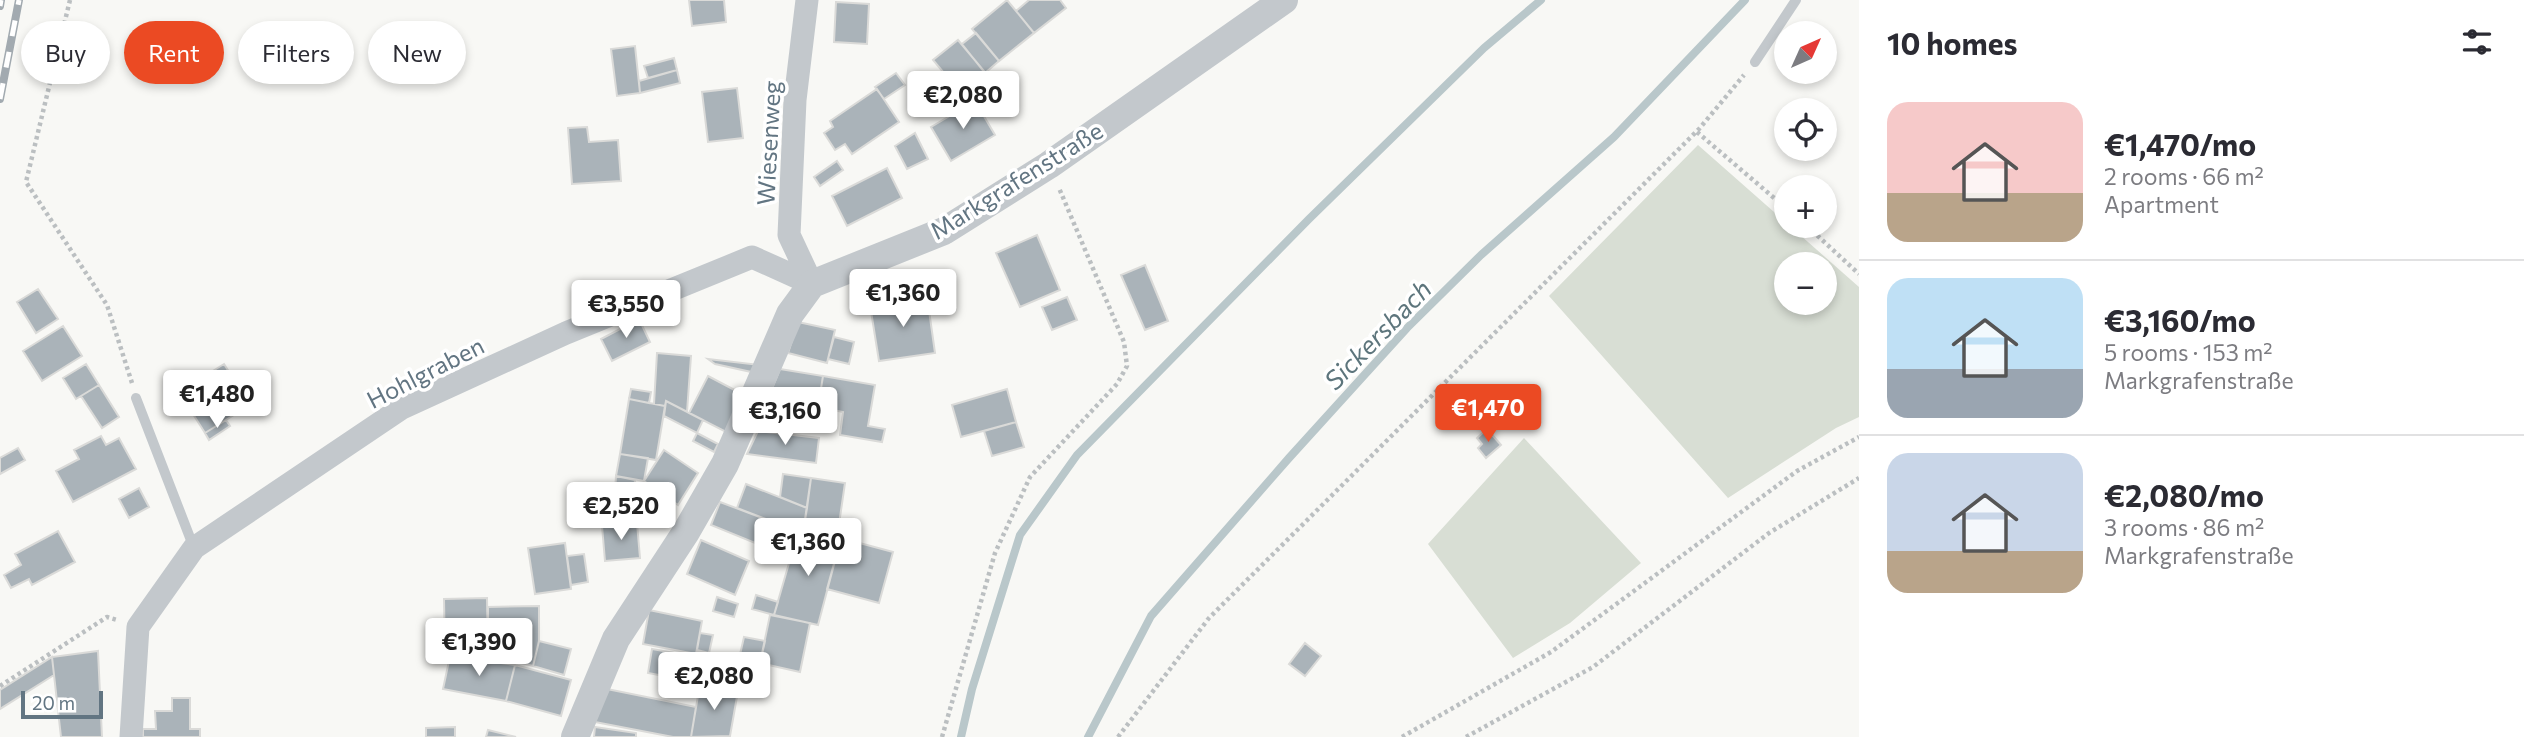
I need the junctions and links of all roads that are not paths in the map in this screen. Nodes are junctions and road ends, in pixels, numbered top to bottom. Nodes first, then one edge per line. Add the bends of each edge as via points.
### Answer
1 (807, 0) edge
2 (1284, 0) edge
3 (1796, 0) edge
4 (1755, 62) road end
5 (812, 284) junction
6 (136, 398) road end
7 (194, 548) junction
8 (131, 737) edge
9 (575, 737) edge

1 - 5 street, Wiesenweg via 795,100 789,235
2 - 5 street, Markgrafenstraße via 1049,165 944,230
3 - 4 lane
5 - 7 street, Hohlgraben via 752,257 566,333 402,408
5 - 9 street via 790,314 725,464 616,639
6 - 7 lane
7 - 8 street, Hohlgraben via 138,626

